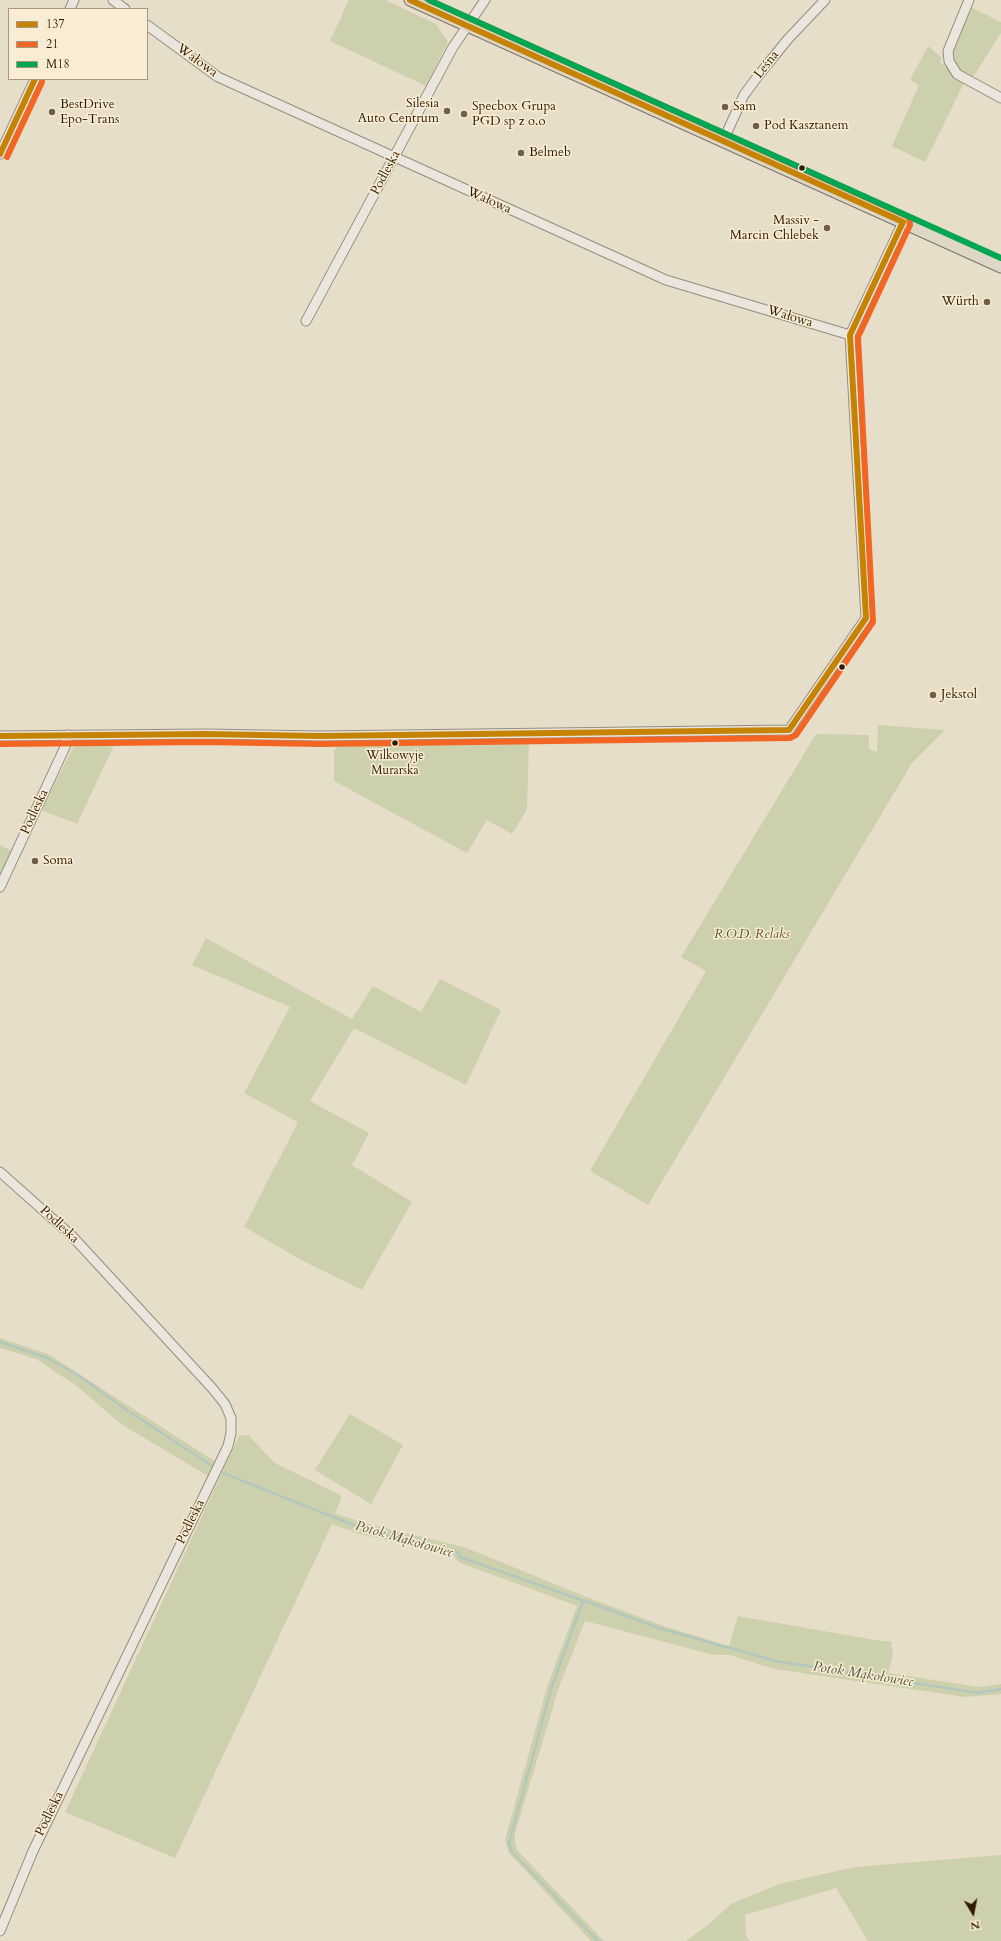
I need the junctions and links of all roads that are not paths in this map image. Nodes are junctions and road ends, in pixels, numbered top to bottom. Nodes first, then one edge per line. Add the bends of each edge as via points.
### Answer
1 (113, 0) edge
2 (410, 0) edge
3 (486, 0) edge
4 (825, 0) edge
5 (969, 0) edge
6 (124, 8) edge
7 (148, 26) edge
8 (468, 26) junction
9 (35, 80) edge
10 (1001, 98) edge
11 (723, 141) junction
12 (0, 154) edge
13 (394, 158) junction
14 (903, 222) junction
15 (1001, 267) edge
16 (306, 321) dead end
17 (850, 335) junction
18 (68, 735) junction
19 (0, 736) edge
20 (0, 887) edge
21 (0, 1172) edge
22 (0, 1931) edge

1 - 6 street
2 - 8 main road
3 - 8 street, Podleska
4 - 11 street, Leśna via 788,39 744,95
5 - 10 street via 948,51 949,61 957,74
7 - 13 street, Wałowa via 218,77
8 - 11 main road
8 - 13 street, Podleska
9 - 12 street
11 - 14 main road
13 - 16 street, Podleska
13 - 17 street, Wałowa via 666,280
14 - 15 main road
14 - 17 street
17 - 18 street via 866,618 789,730 319,736
18 - 19 street
18 - 20 street, Podleska via 65,747
21 - 22 street, Podleska via 72,1236 212,1388 225,1404 231,1418 228,1446 36,1844

